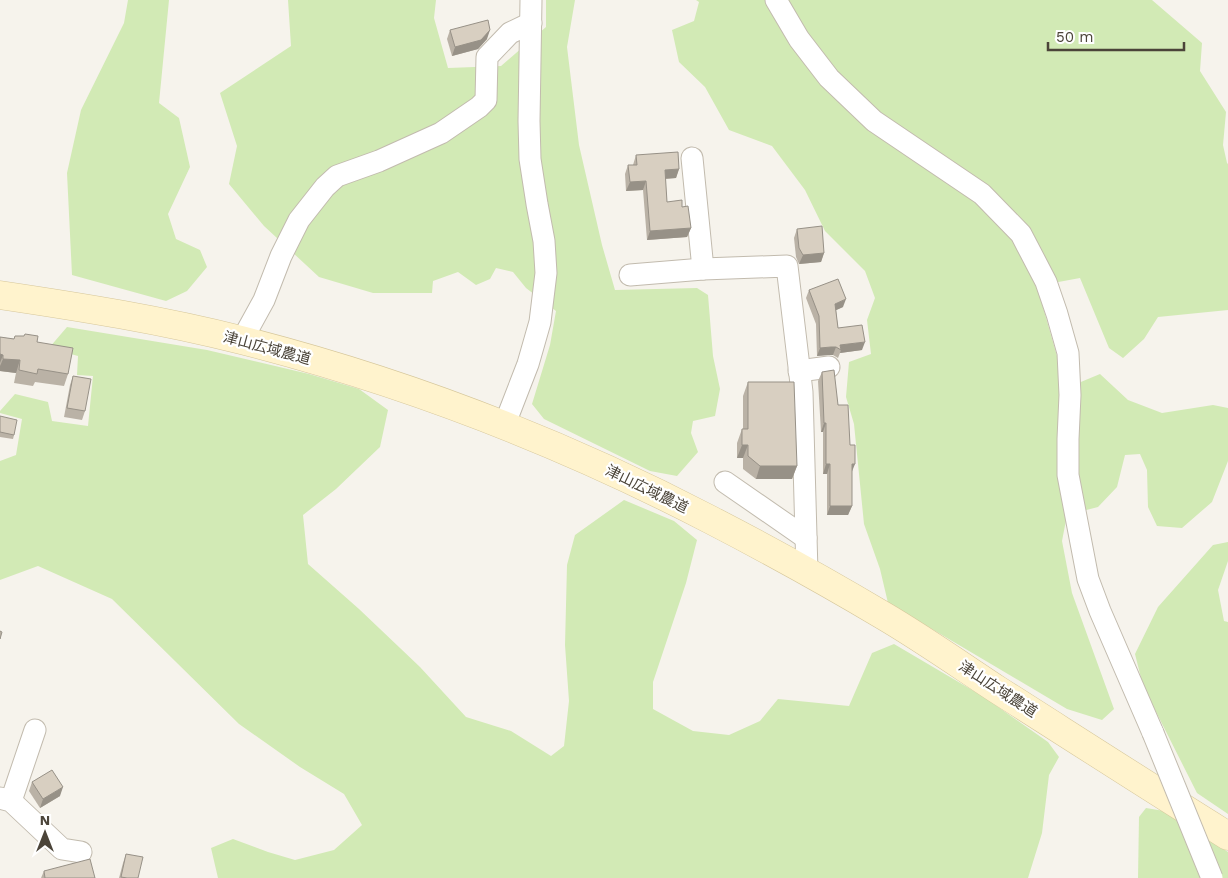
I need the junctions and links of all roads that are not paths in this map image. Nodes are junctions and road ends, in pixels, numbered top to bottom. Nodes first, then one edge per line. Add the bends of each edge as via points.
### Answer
1 (531, 0) edge
2 (776, 0) edge
3 (531, 23) junction
4 (692, 158) dead end
5 (703, 269) junction
6 (630, 275) dead end
7 (0, 295) edge
8 (242, 340) junction
9 (828, 367) dead end
10 (799, 371) junction
11 (504, 426) junction
12 (725, 482) dead end
13 (806, 538) junction
14 (807, 572) junction
15 (35, 730) dead end
16 (6, 800) edge
17 (1228, 836) edge
18 (81, 852) dead end
19 (1212, 878) edge

1 - 3 street
2 - 19 street, bridge via 799,39 829,78 874,120 982,194 1020,234 1046,282 1068,353 1068,475 1088,579
3 - 8 street via 510,33 487,57 486,100 480,107 441,133 337,176 325,187 299,220 264,300
3 - 11 street via 530,159 546,273 540,322
4 - 5 street
5 - 6 street
5 - 10 street via 787,266
7 - 8 street, 津山広域農道 via 70,305
8 - 11 street, 津山広域農道 via 385,382
9 - 10 street
10 - 13 street
11 - 14 street, 津山広域農道 via 618,474
12 - 13 street
13 - 14 street
14 - 17 street, 津山広域農道 via 886,617
15 - 16 street
16 - 18 street via 62,849

